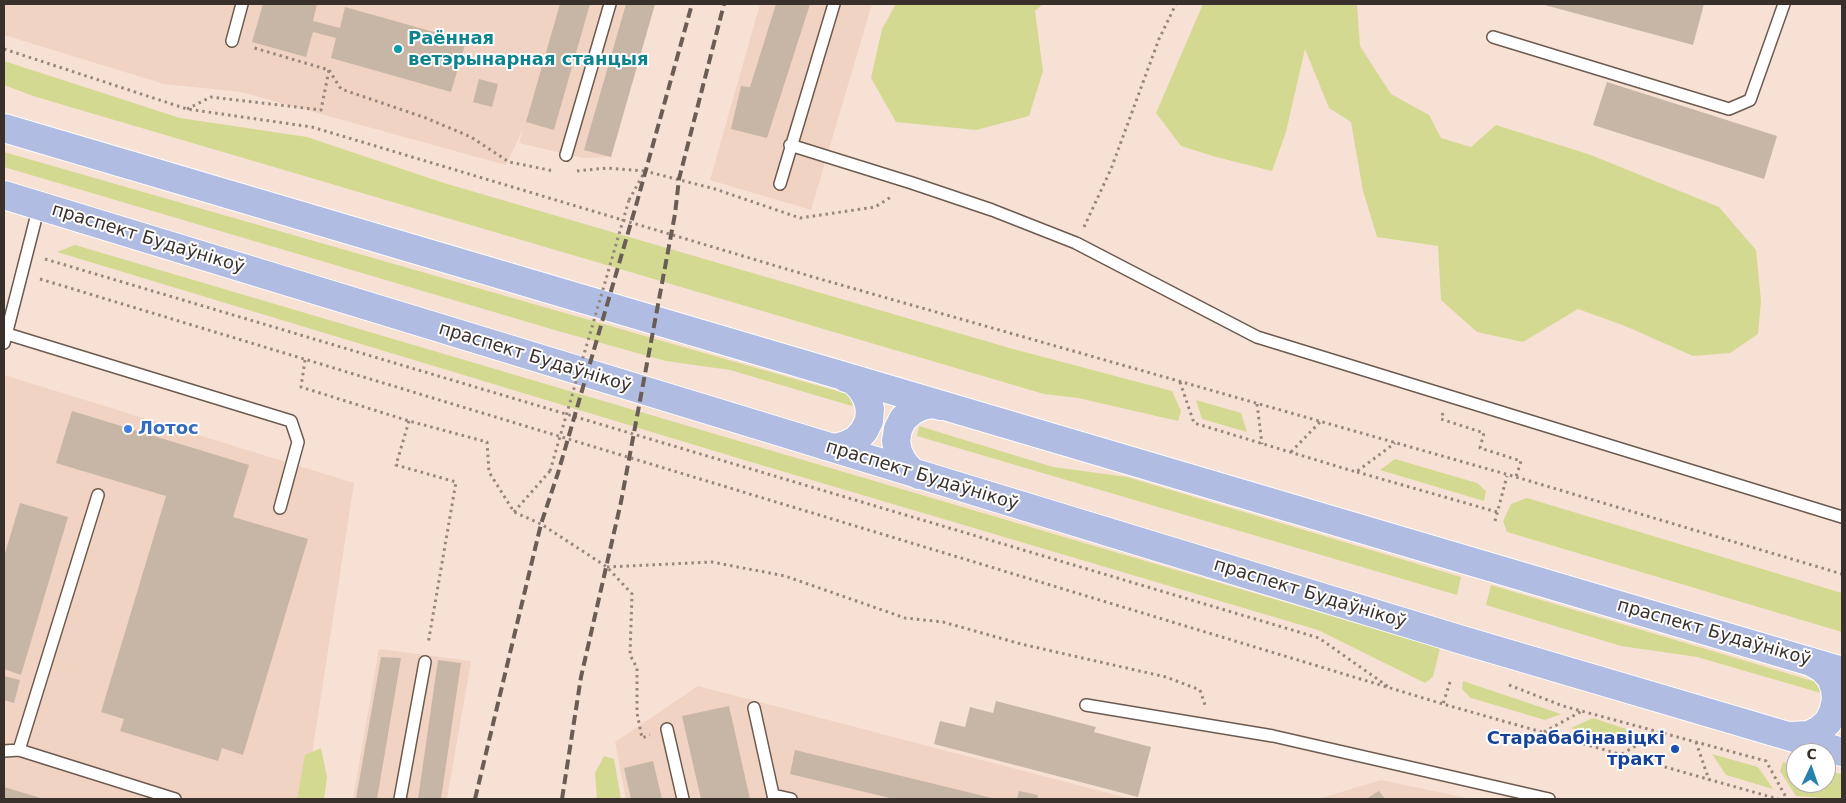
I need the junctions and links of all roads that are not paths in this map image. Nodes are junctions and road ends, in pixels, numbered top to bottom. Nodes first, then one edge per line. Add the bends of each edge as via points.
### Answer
1 (242, 4) edge
2 (610, 4) edge
3 (834, 4) edge
4 (1784, 4) edge
5 (1493, 37) dead end
6 (232, 41) road end
7 (4, 128) edge
8 (790, 145) junction
9 (566, 155) dead end
10 (780, 184) dead end
11 (4, 195) edge
12 (39, 206) junction
13 (5, 337) edge
14 (842, 376) junction
15 (945, 406) junction
16 (823, 446) junction
17 (921, 476) junction
18 (98, 495) dead end
19 (280, 508) dead end
20 (1842, 517) edge
21 (1802, 660) junction
22 (424, 662) road end
23 (1842, 671) edge
24 (1086, 704) dead end
25 (754, 708) dead end
26 (667, 729) road end
27 (1786, 735) junction
28 (19, 750) junction
29 (4, 751) edge
30 (1842, 752) edge
31 (773, 797) edge
32 (175, 799) edge
33 (400, 799) edge
34 (683, 799) edge
35 (791, 799) edge
36 (1549, 799) edge

1 - 6 lane
2 - 9 lane
3 - 8 lane
4 - 5 lane via 1750,100 1729,109
7 - 14 main road, праспект Будаўнікоў
8 - 10 lane
8 - 20 lane via 975,204 1076,243 1257,337
11 - 12 main road, праспект Будаўнікоў
12 - 13 lane
12 - 16 main road, праспект Будаўнікоў
13 - 19 lane via 291,422 298,442
14 - 15 main road, праспект Будаўнікоў
14 - 16 main road via 852,380 867,398 869,421 856,440 846,446
15 - 17 main road via 922,406 903,419 898,429 898,452 903,462
15 - 21 main road, праспект Будаўнікоў
16 - 17 main road, праспект Будаўнікоў
17 - 27 main road, праспект Будаўнікоў
18 - 28 lane
21 - 23 main road, праспект Будаўнікоў
21 - 27 main road via 1814,663 1831,678 1836,700 1828,722 1819,730 1798,737
22 - 33 lane
24 - 36 lane via 1273,736
25 - 31 lane
26 - 34 lane
27 - 30 main road, праспект Будаўнікоў
28 - 29 lane
28 - 32 lane
31 - 35 lane

